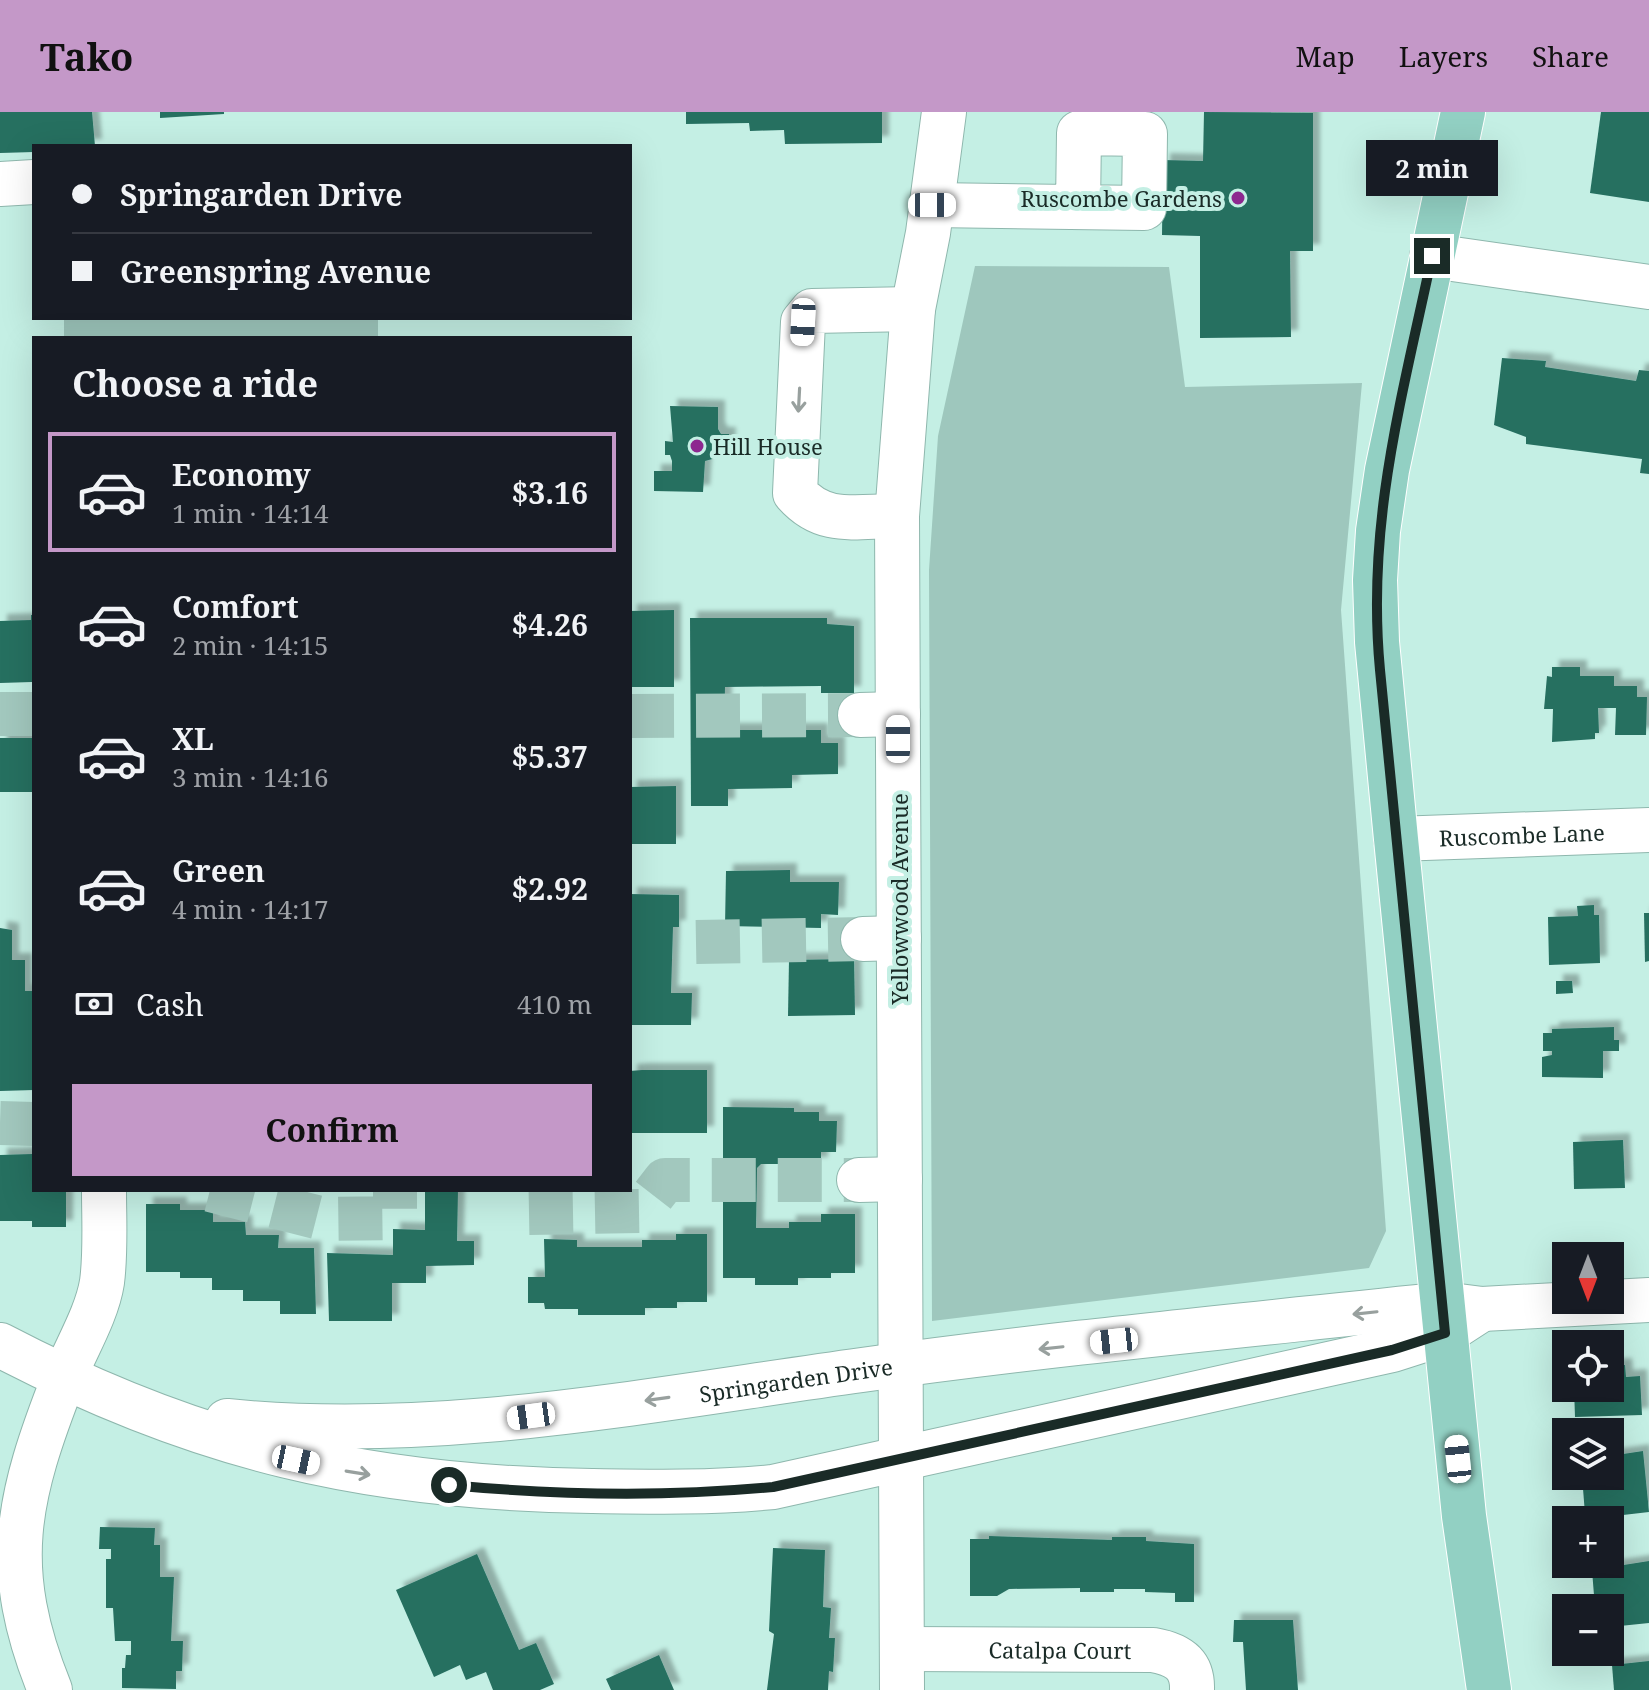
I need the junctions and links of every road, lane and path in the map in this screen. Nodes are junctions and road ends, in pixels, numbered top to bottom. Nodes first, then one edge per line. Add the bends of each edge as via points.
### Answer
1 (944, 112) edge
2 (1463, 112) edge
3 (32, 182) edge
4 (0, 184) edge
5 (932, 205) junction
6 (1078, 207) dead end
7 (1432, 256) junction
8 (1649, 287) edge
9 (913, 309) junction
10 (897, 516) junction
11 (1649, 830) edge
12 (1396, 839) junction
13 (104, 1192) edge
14 (1649, 1300) edge
15 (1457, 1316) junction
16 (0, 1345) edge
17 (901, 1365) junction
18 (64, 1379) junction
19 (149, 1414) junction
20 (901, 1460) junction
21 (902, 1670) edge
22 (50, 1690) edge
23 (1192, 1690) edge
24 (1489, 1690) edge

1 - 5 street, Yellowwood Avenue
2 - 7 main road
3 - 4 street
5 - 6 street
5 - 9 street, Yellowwood Avenue
7 - 8 street
7 - 12 main road via 1378,531 1377,642
9 - 10 street, Yellowwood Avenue
9 -> 10 street via 812,311 803,322 795,493 810,510 827,516
10 - 17 street, Yellowwood Avenue via 879,715 880,1180
11 - 12 street, Ruscombe Lane
12 - 15 main road
13 - 18 street via 102,1284
14 - 15 street
15 -> 17 street, Springarden Drive
15 - 20 street, Springarden Drive via 1392,1350
15 - 24 main road via 1464,1516
16 - 18 street, Springarden Drive
17 -> 19 street, Springarden Drive via 500,1421 426,1426 277,1426
17 - 20 street, Yellowwood Avenue
18 - 19 street, Springarden Drive
18 - 22 street via 24,1495 17,1578 24,1618
19 -> 20 street, Springarden Drive via 270,1455 347,1472 499,1490 726,1491 773,1487
20 - 21 street, Yellowwood Avenue
21 - 23 street, Catalpa Court via 1153,1650 1174,1654 1187,1667

